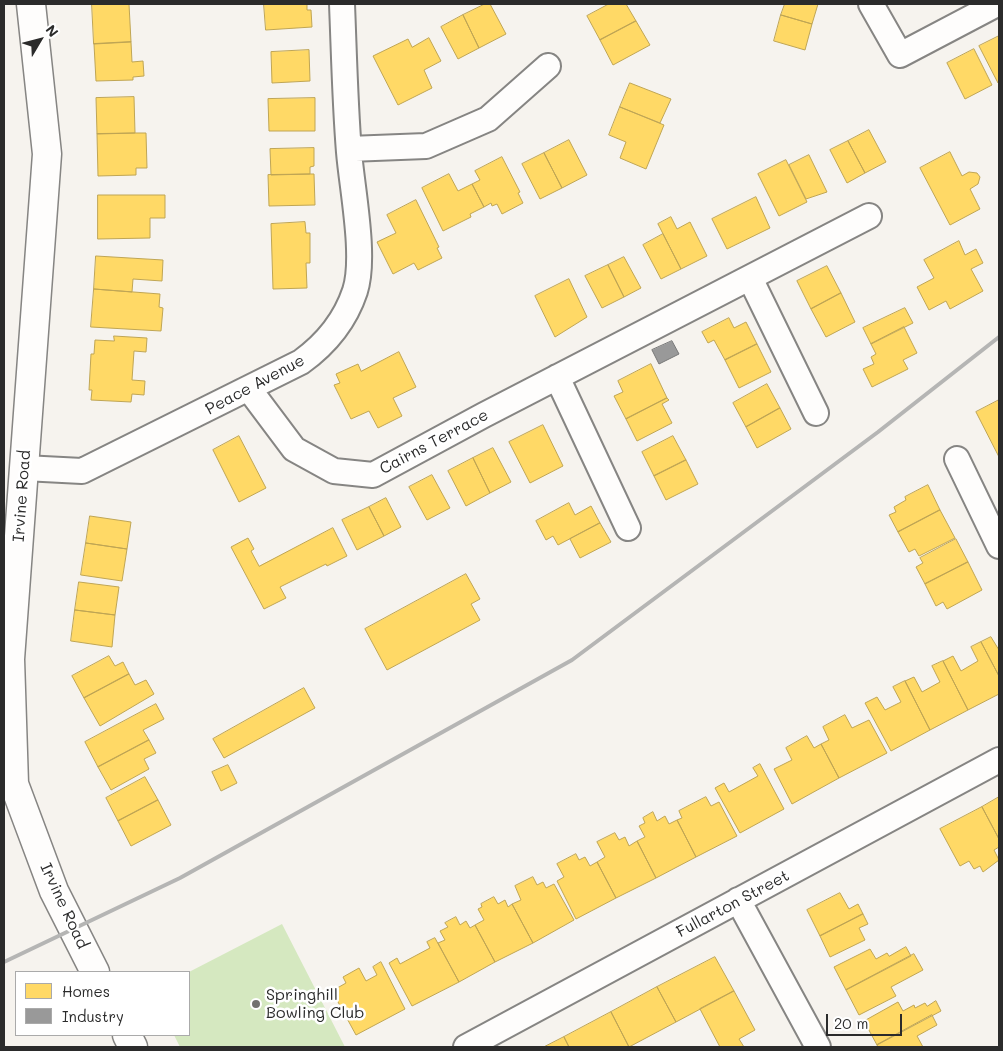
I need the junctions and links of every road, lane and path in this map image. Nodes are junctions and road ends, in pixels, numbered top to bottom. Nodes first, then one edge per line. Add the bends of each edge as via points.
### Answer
1 (31, 4) edge
2 (342, 4) edge
3 (871, 4) edge
4 (997, 4) edge
5 (548, 66) dead end
6 (349, 149) junction
7 (869, 216) dead end
8 (750, 278) junction
9 (557, 377) junction
10 (249, 389) junction
11 (816, 413) dead end
12 (957, 459) dead end
13 (24, 468) junction
14 (628, 528) dead end
15 (999, 546) edge
16 (999, 760) edge
17 (9, 784) edge
18 (738, 900) junction
19 (94, 971) edge
20 (466, 1047) edge
21 (818, 1047) edge

1 - 13 main road, Irvine Road via 47,154
2 - 6 street, Peace Avenue
3 - 4 street via 900,55
5 - 6 street via 488,119 426,146
6 - 10 street, Peace Avenue via 360,268 347,311 314,353
7 - 8 street, Cairns Terrace
8 - 9 street, Cairns Terrace
8 - 11 street
9 - 10 street, Cairns Terrace via 373,475 334,471 294,449
9 - 14 street
10 - 13 street, Peace Avenue via 82,471
12 - 15 street
13 - 17 main road, Irvine Road via 10,659
16 - 18 street, Fullarton Street
17 - 19 main road, Irvine Road via 54,891
18 - 20 street, Fullarton Street
18 - 21 street

